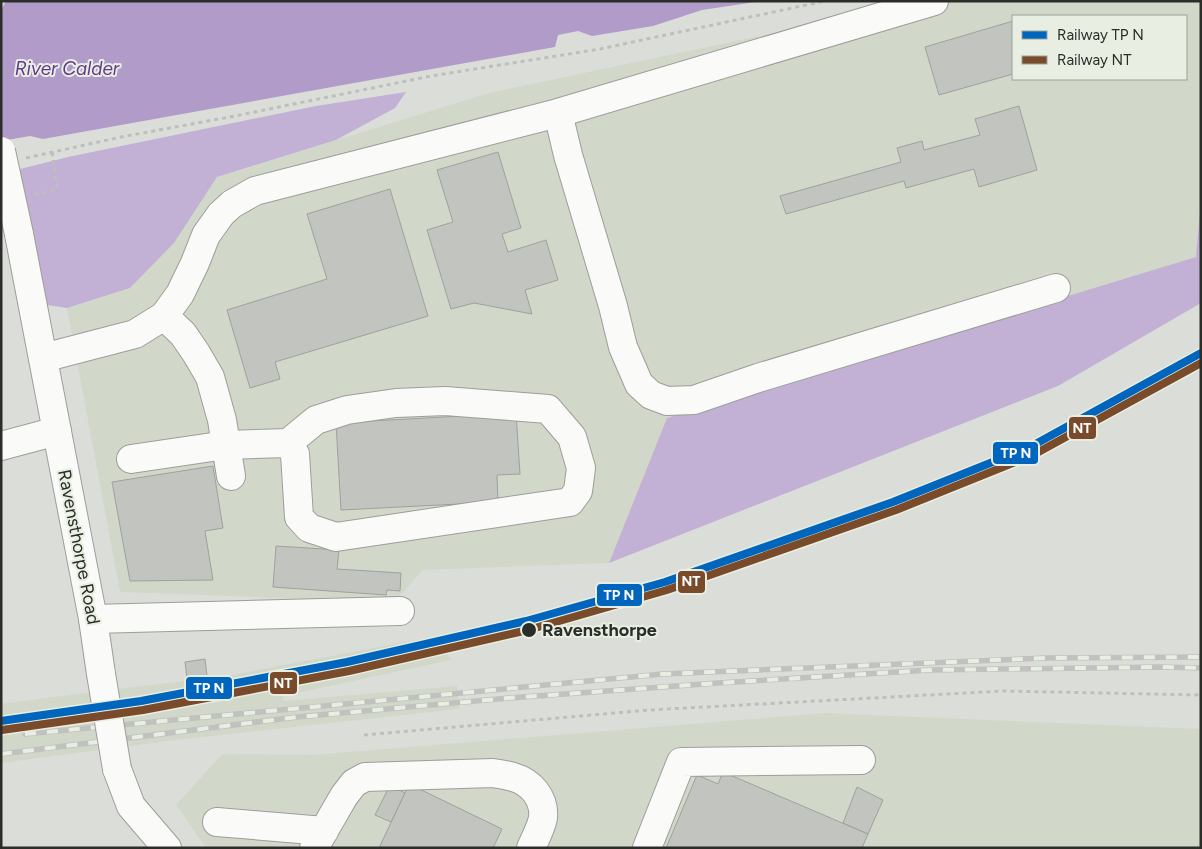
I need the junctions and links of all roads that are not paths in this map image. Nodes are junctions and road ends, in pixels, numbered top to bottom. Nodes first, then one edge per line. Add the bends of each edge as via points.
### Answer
1 (934, 1) edge
2 (558, 113) junction
3 (11, 156) edge
4 (1056, 288) dead end
5 (164, 316) junction
6 (43, 358) junction
7 (57, 431) junction
8 (288, 443) junction
9 (226, 445) junction
10 (1, 446) edge
11 (131, 459) dead end
12 (231, 476) dead end
13 (400, 611) dead end
14 (93, 619) junction
15 (861, 760) dead end
16 (217, 822) dead end
17 (319, 839) edge
18 (166, 848) edge
19 (531, 848) edge
20 (647, 848) edge

1 - 2 street
2 - 4 street via 623,347 639,384 651,396 667,401 694,400
2 - 5 street via 255,192 221,214 206,235 180,294
3 - 6 street, Ravensthorpe Road, bridge via 12,201
5 - 6 street via 135,334
5 - 9 street via 183,334 210,378
6 - 7 street, Ravensthorpe Road
7 - 10 street
7 - 14 street, Ravensthorpe Road
8 - 8 street via 295,454 299,517 309,528 336,537 570,502 578,491 581,468 572,437 548,409 446,401 396,403 347,410 316,420
8 - 9 street
9 - 11 street
9 - 12 street
13 - 14 street
14 - 18 street, Ravensthorpe Road, bridge via 117,769 131,806
15 - 20 street via 681,762
16 - 17 street
17 - 19 street via 344,796 354,783 365,777 493,773 527,783 537,794 543,818

